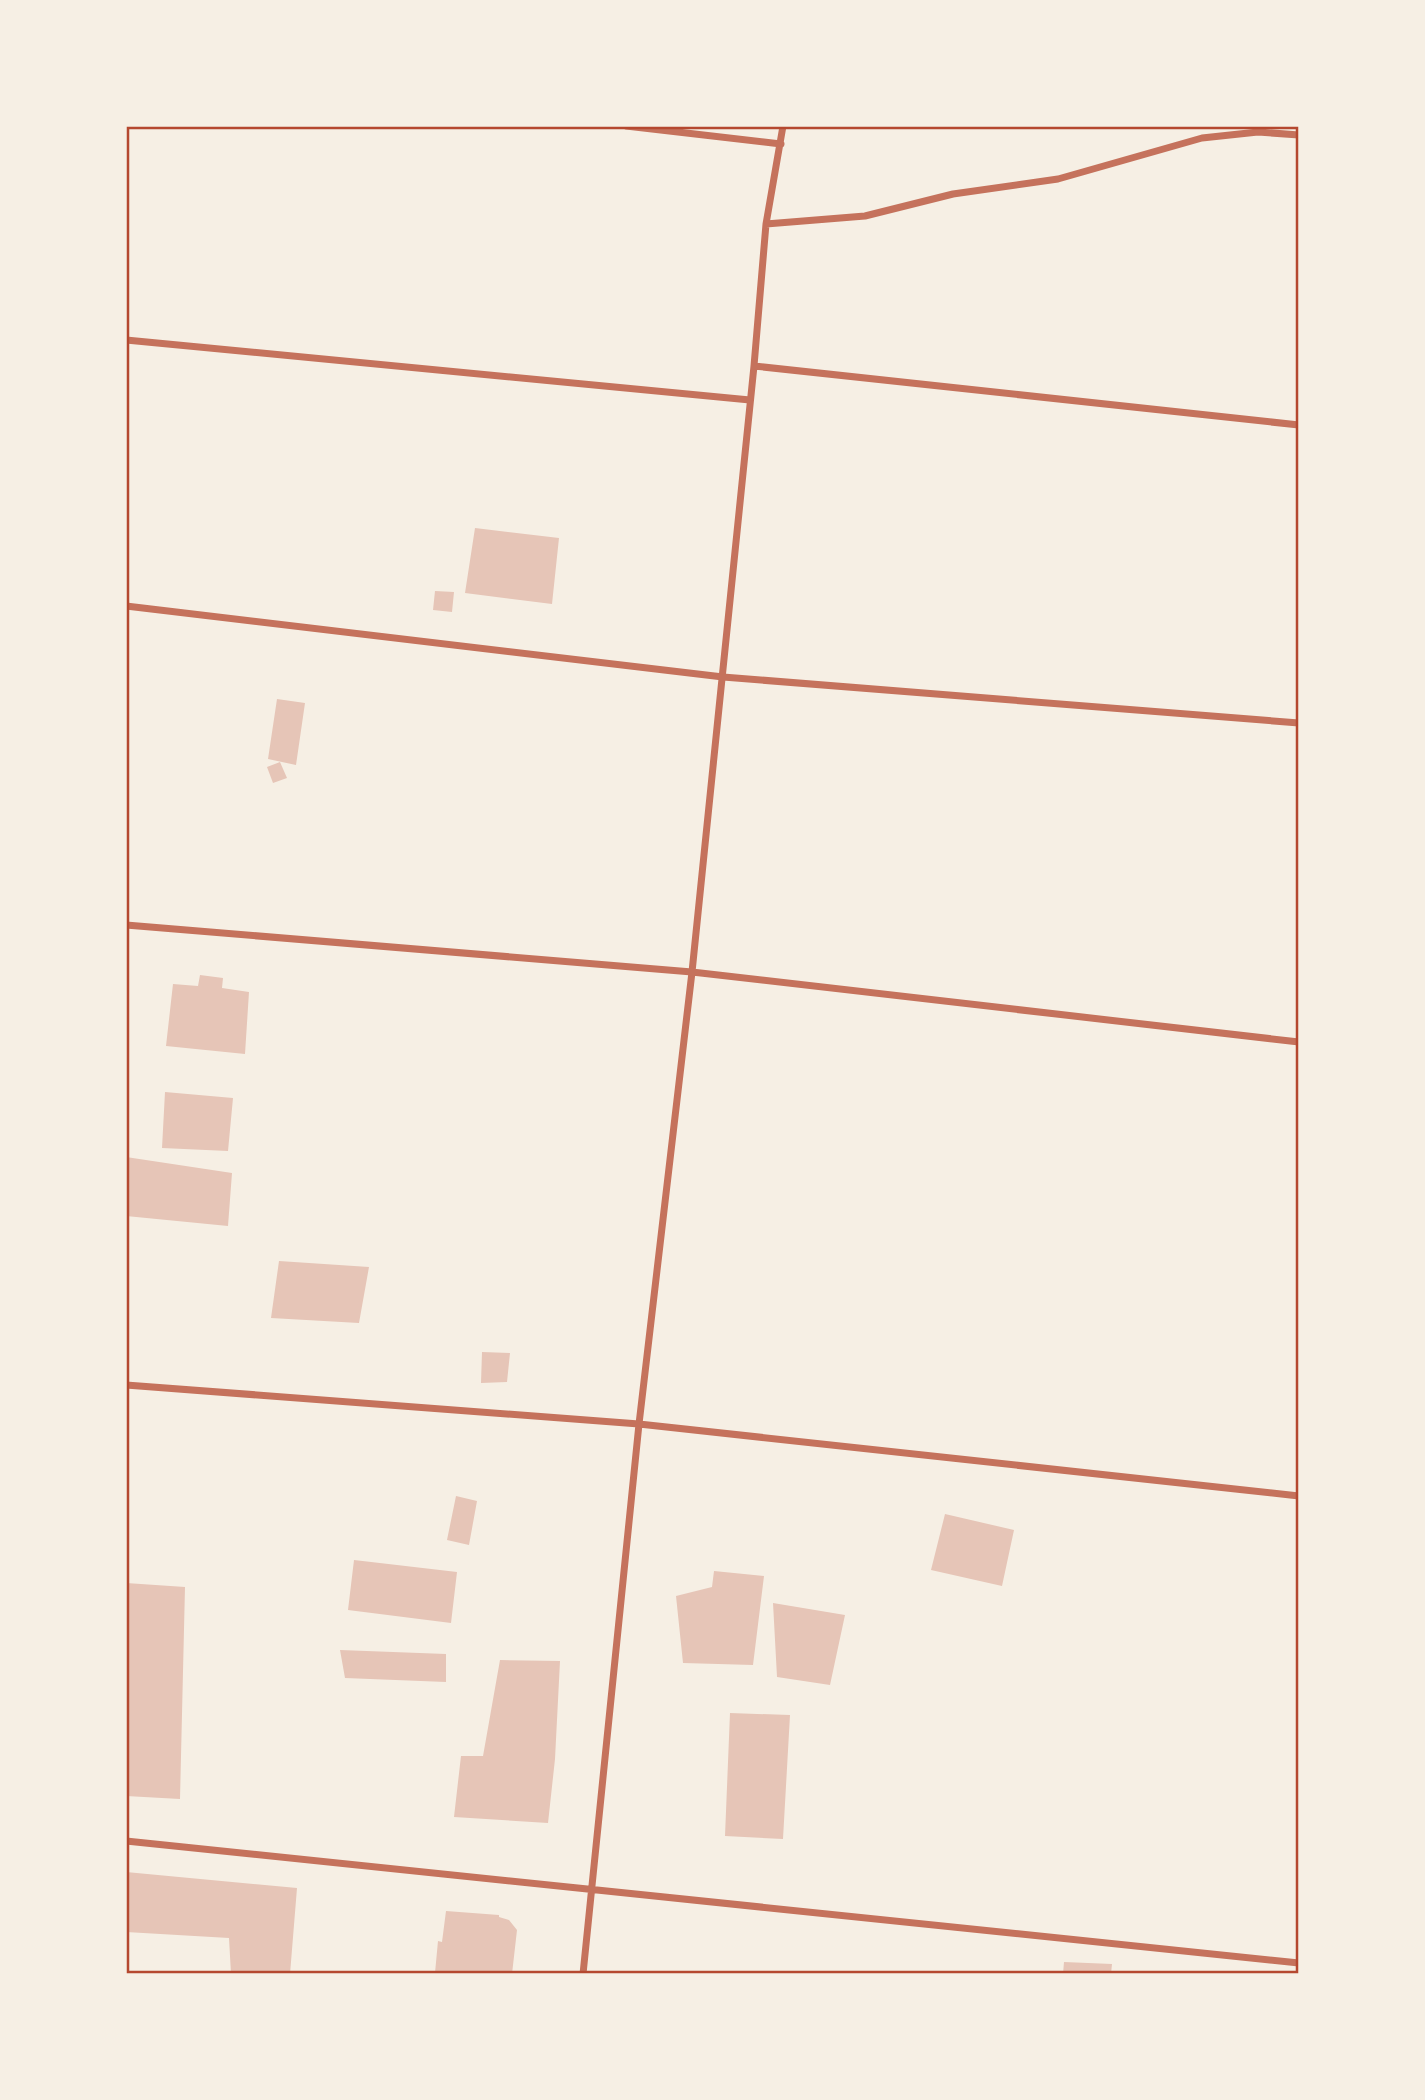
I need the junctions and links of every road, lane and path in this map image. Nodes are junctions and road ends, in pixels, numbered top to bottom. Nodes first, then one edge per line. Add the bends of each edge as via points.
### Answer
1 (626, 126) edge
2 (783, 126) edge
3 (1299, 135) edge
4 (781, 144) junction
5 (766, 224) junction
6 (126, 340) edge
7 (754, 366) junction
8 (750, 400) junction
9 (1299, 425) edge
10 (126, 606) edge
11 (723, 677) junction
12 (1299, 723) edge
13 (126, 925) edge
14 (692, 972) junction
15 (1299, 1042) edge
16 (126, 1385) edge
17 (639, 1424) junction
18 (1299, 1496) edge
19 (126, 1841) edge
20 (593, 1889) junction
21 (1299, 1963) edge
22 (583, 1974) edge

1 - 4 street
2 - 4 street
3 - 5 street via 1258,132 1202,138 1058,178 953,194 865,216
4 - 5 street
5 - 7 street
6 - 8 street
7 - 8 street
7 - 9 street
8 - 11 street
10 - 11 street
11 - 12 street
11 - 14 street
13 - 14 street
14 - 15 street
14 - 17 street
16 - 17 street
17 - 18 street
17 - 20 street
19 - 20 street
20 - 21 street
20 - 22 street

